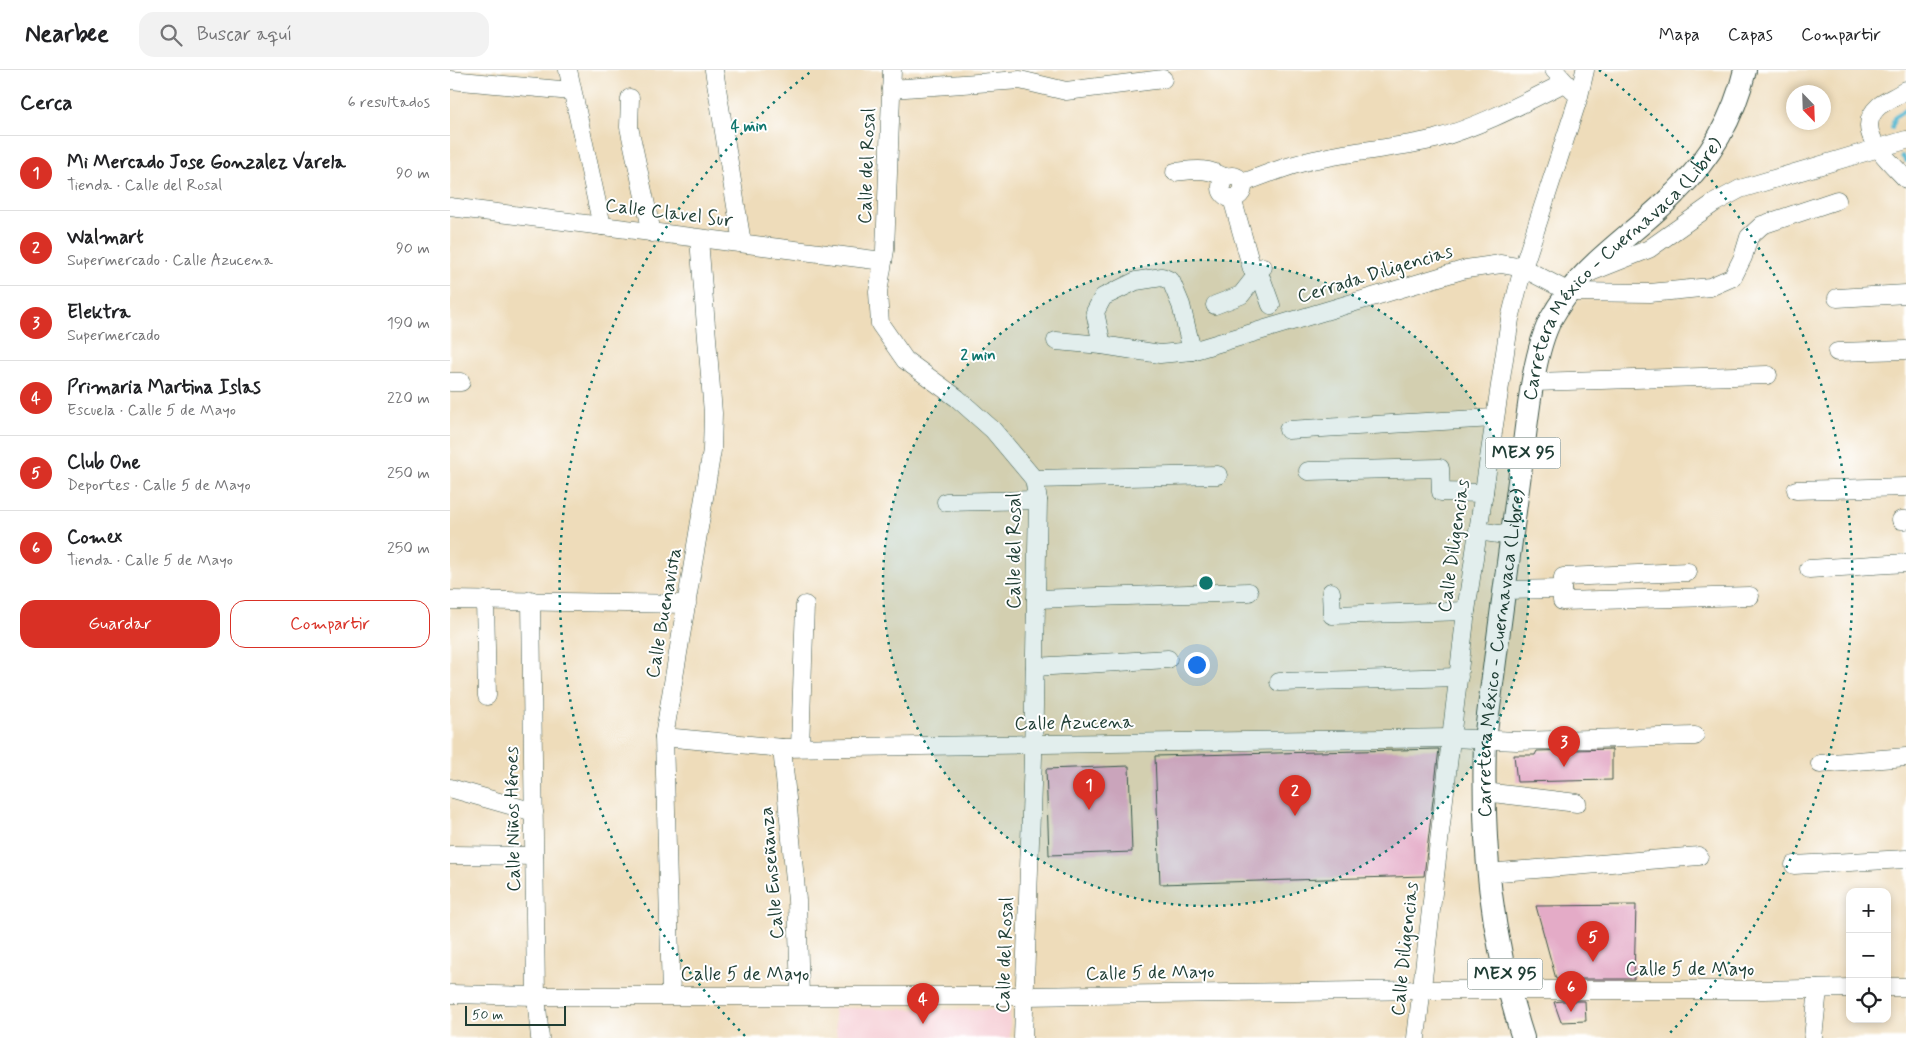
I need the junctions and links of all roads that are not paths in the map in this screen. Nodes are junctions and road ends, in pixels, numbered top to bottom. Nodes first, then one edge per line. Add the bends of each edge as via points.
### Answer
1 (568, 70) edge
2 (714, 70) edge
3 (892, 70) edge
4 (1585, 70) edge
5 (1745, 70) edge
6 (1559, 77) edge
7 (1163, 79) dead end
8 (450, 80) edge
9 (891, 89) junction
10 (1906, 90) edge
11 (572, 91) junction
12 (1579, 96) junction
13 (630, 98) dead end
14 (1904, 141) edge
15 (1881, 148) junction
16 (1175, 172) dead end
17 (1906, 179) edge
18 (1238, 192) junction
19 (1837, 200) dead end
20 (450, 207) edge
21 (602, 226) junction
22 (652, 233) junction
23 (699, 239) junction
24 (742, 243) junction
25 (883, 261) junction
26 (1524, 268) junction
27 (1260, 273) junction
28 (1584, 274) junction
29 (1569, 292) junction
30 (1906, 294) edge
31 (1837, 298) dead end
32 (1215, 305) dead end
33 (1271, 305) dead end
34 (1056, 341) dead end
35 (1102, 345) junction
36 (1906, 350) edge
37 (1192, 351) junction
38 (1837, 352) dead end
39 (1768, 375) dead end
40 (1534, 382) junction
41 (1494, 418) junction
42 (1288, 430) dead end
43 (1308, 471) dead end
44 (1218, 475) dead end
45 (1034, 479) junction
46 (1906, 487) edge
47 (1796, 490) dead end
48 (1484, 493) junction
49 (1038, 500) junction
50 (946, 502) dead end
51 (1478, 531) junction
52 (1512, 536) junction
53 (1906, 563) edge
54 (1809, 568) dead end
55 (1688, 572) dead end
56 (1562, 588) junction
57 (1504, 590) junction
58 (1249, 592) dead end
59 (1331, 592) dead end
60 (1750, 596) dead end
61 (1036, 599) junction
62 (450, 600) edge
63 (485, 600) junction
64 (531, 600) junction
65 (687, 604) junction
66 (805, 605) dead end
67 (1466, 611) junction
68 (1168, 659) dead end
69 (1035, 667) junction
70 (1459, 677) junction
71 (1279, 682) dead end
72 (488, 696) dead end
73 (1695, 736) dead end
74 (664, 737) junction
75 (1452, 738) junction
76 (1485, 740) junction
77 (1033, 745) junction
78 (800, 747) junction
79 (782, 748) junction
80 (1906, 757) edge
81 (1820, 764) dead end
82 (450, 788) edge
83 (1484, 792) junction
84 (1577, 803) dead end
85 (534, 812) junction
86 (450, 855) edge
87 (534, 856) junction
88 (1699, 856) dead end
89 (1906, 860) edge
90 (1794, 864) dead end
91 (1487, 873) junction
92 (1891, 987) edge
93 (1906, 987) edge
94 (1846, 988) edge
95 (1818, 989) junction
96 (1422, 990) junction
97 (1509, 991) junction
98 (450, 994) edge
99 (672, 994) junction
100 (800, 995) junction
101 (536, 996) junction
102 (1024, 996) junction
103 (540, 1038) edge
104 (1023, 1038) edge
105 (1416, 1038) edge
106 (1523, 1038) edge
107 (1813, 1038) edge

1 - 11 street
2 - 24 street
3 - 9 street, Calle del Rosal
4 - 12 street, Calle Diligencias
5 - 28 main road, Carretera México - Cuernavaca (Libre) / MEX 95 via 1728,119 1705,160 1675,194
6 - 12 street
6 - 18 street via 1484,123 1404,146 1308,161
7 - 9 street via 1066,91 1020,80
8 - 11 street
9 - 25 street, Calle del Rosal
10 - 15 street via 1879,107 1869,120 1869,133
11 - 21 street
12 - 26 street, Calle Diligencias
13 - 22 street via 629,126
14 - 15 street
15 - 17 street
15 - 28 street via 1728,194 1649,249
16 - 18 street via 1202,169 1215,172 1225,178 1222,190 1228,197
18 - 27 street
19 - 29 street via 1762,225 1749,237 1733,277 1710,287 1650,293
20 - 21 street, Calle Clavel Sur
21 - 22 street, Calle Clavel Sur
22 - 23 street, Calle Clavel Sur
23 - 24 street, Calle Clavel Sur
23 - 65 street, Calle Buenavista via 713,413 712,450
24 - 25 street, Calle Clavel Sur
25 - 45 street, Calle del Rosal via 878,292 880,324 890,339 905,360 992,430
26 - 29 street, Cerrada Diligencias
26 - 37 street, Cerrada Diligencias via 1501,264 1466,269
26 - 41 street, Calle Diligencias via 1510,320
27 - 32 street via 1241,296
27 - 33 street
28 - 29 main road, Carretera México - Cuernavaca (Libre) / MEX 95
29 - 40 main road, Carretera México - Cuernavaca (Libre) / MEX 95 via 1551,320
30 - 31 street
34 - 35 street, Cerrada Diligencias
35 - 37 street, Cerrada Diligencias via 1160,354
35 - 37 street via 1095,312 1103,297 1136,281 1162,277 1171,281 1181,305
36 - 38 street
39 - 40 street
40 - 52 main road, Carretera México - Cuernavaca (Libre) / MEX 95
41 - 42 street
41 - 48 street, Calle Diligencias
43 - 48 street via 1440,468 1441,492
44 - 45 street
45 - 49 street, Calle del Rosal
46 - 47 street
48 - 51 street, Calle Diligencias
49 - 50 street
49 - 61 street, Calle del Rosal
51 - 52 street
51 - 67 street, Calle Diligencias
52 - 57 main road, Carretera México - Cuernavaca (Libre) / MEX 95
53 - 54 street
55 - 56 street via 1563,577
56 - 57 street
56 - 60 street via 1562,601
57 - 76 main road, Carretera México - Cuernavaca (Libre) / MEX 95
58 - 61 street
59 - 67 street via 1332,615
61 - 69 street, Calle del Rosal
62 - 63 street
63 - 64 street
63 - 72 street
64 - 65 street
64 - 85 street, Calle Niños Héroes
65 - 74 street, Calle Buenavista
66 - 78 street
67 - 70 street, Calle Diligencias
68 - 69 street
69 - 77 street, Calle del Rosal
70 - 71 street
70 - 75 street, Calle Diligencias
73 - 76 street, Calle Azucena
74 - 79 street, Calle Azucena
74 - 99 street, Calle Buenavista
75 - 76 street, Calle Azucena
75 - 77 street, Calle Azucena
75 - 96 street, Calle Diligencias
76 - 83 main road, Carretera México - Cuernavaca (Libre) / MEX 95
77 - 78 street, Calle Azucena
77 - 102 street, Calle del Rosal
78 - 79 street, Calle Azucena
79 - 100 street, Calle Enseñanza via 797,900
80 - 81 street
82 - 85 street
83 - 84 street
83 - 91 main road, Carretera México - Cuernavaca (Libre) / MEX 95
85 - 87 street, Calle Niños Héroes
86 - 87 street
87 - 101 street, Calle Niños Héroes
88 - 91 street
89 - 90 street
91 - 97 main road, Carretera México - Cuernavaca (Libre) / MEX 95 via 1497,943
92 - 93 street
94 - 95 street, Calle 5 de Mayo
95 - 97 street, Calle 5 de Mayo
95 - 107 street
96 - 97 street, Calle 5 de Mayo
96 - 102 street, Calle 5 de Mayo
96 - 105 street, Calle Diligencias
97 - 106 main road, Carretera México - Cuernavaca (Libre) / MEX 95
98 - 101 street, Calle 5 de Mayo
99 - 100 street, Calle 5 de Mayo
99 - 101 street, Calle 5 de Mayo
100 - 102 street, Calle 5 de Mayo
101 - 103 street, Calle Niños Héroes
102 - 104 street, Calle del Rosal

